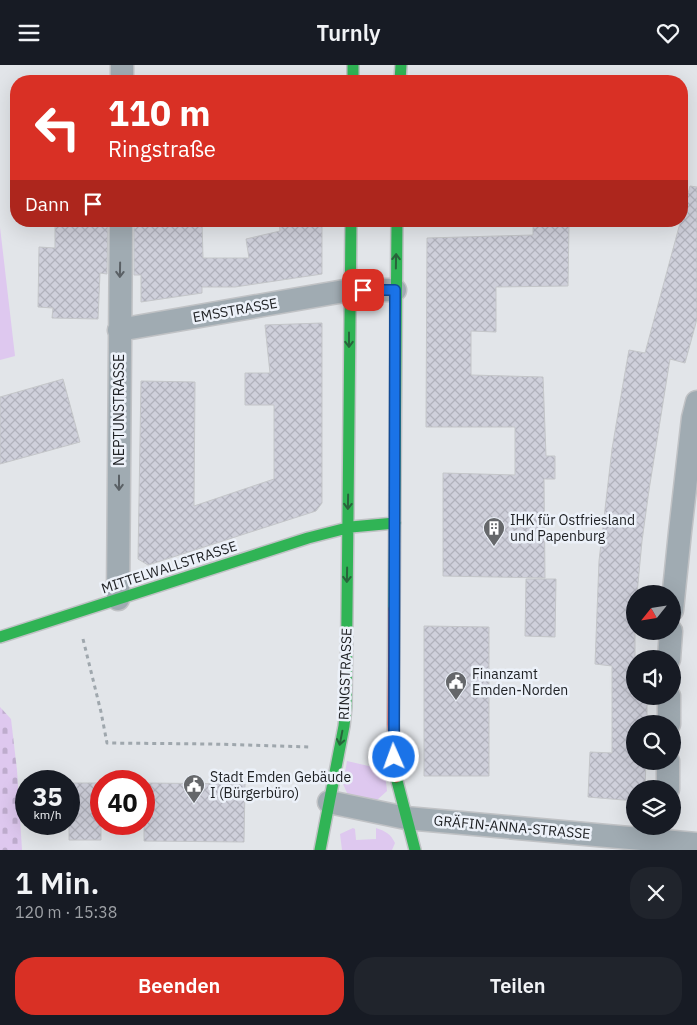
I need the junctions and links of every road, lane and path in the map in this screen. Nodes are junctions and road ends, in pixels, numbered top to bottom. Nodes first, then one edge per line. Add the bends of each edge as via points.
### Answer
1 (121, 227) edge
2 (351, 227) edge
3 (397, 227) edge
4 (350, 290) junction
5 (395, 290) junction
6 (120, 330) junction
7 (696, 413) edge
8 (395, 523) junction
9 (348, 527) junction
10 (675, 585) edge
11 (118, 599) junction
12 (76, 613) junction
13 (0, 637) edge
14 (339, 751) junction
15 (329, 802) junction
16 (406, 818) junction
17 (626, 831) edge
18 (670, 835) edge
19 (697, 844) edge
20 (320, 850) edge
21 (414, 850) edge

1 -> 6 street, NEPTUNSTRASSE
2 - 4 street, RINGSTRASSE
5 -> 3 street
4 - 5 street
4 - 6 street, EMSSTRASSE
4 -> 9 street, RINGSTRASSE
5 - 8 street
6 -> 11 street, NEPTUNSTRASSE
7 - 10 street
8 - 9 street
8 - 16 street via 394,767
9 - 11 street, MITTELWALLSTRASSE
9 -> 14 street, RINGSTRASSE via 346,707
11 - 12 street, MITTELWALLSTRASSE
12 - 13 street, MITTELWALLSTRASSE
12 - 14 path via 107,743 296,747
14 - 15 street, RINGSTRASSE
15 - 16 street, GRÄFIN-ANNA-STRASSE
15 - 20 street, RINGSTRASSE
16 - 17 street, GRÄFIN-ANNA-STRASSE
16 - 21 street
18 - 19 street, GRÄFIN-ANNA-STRASSE

